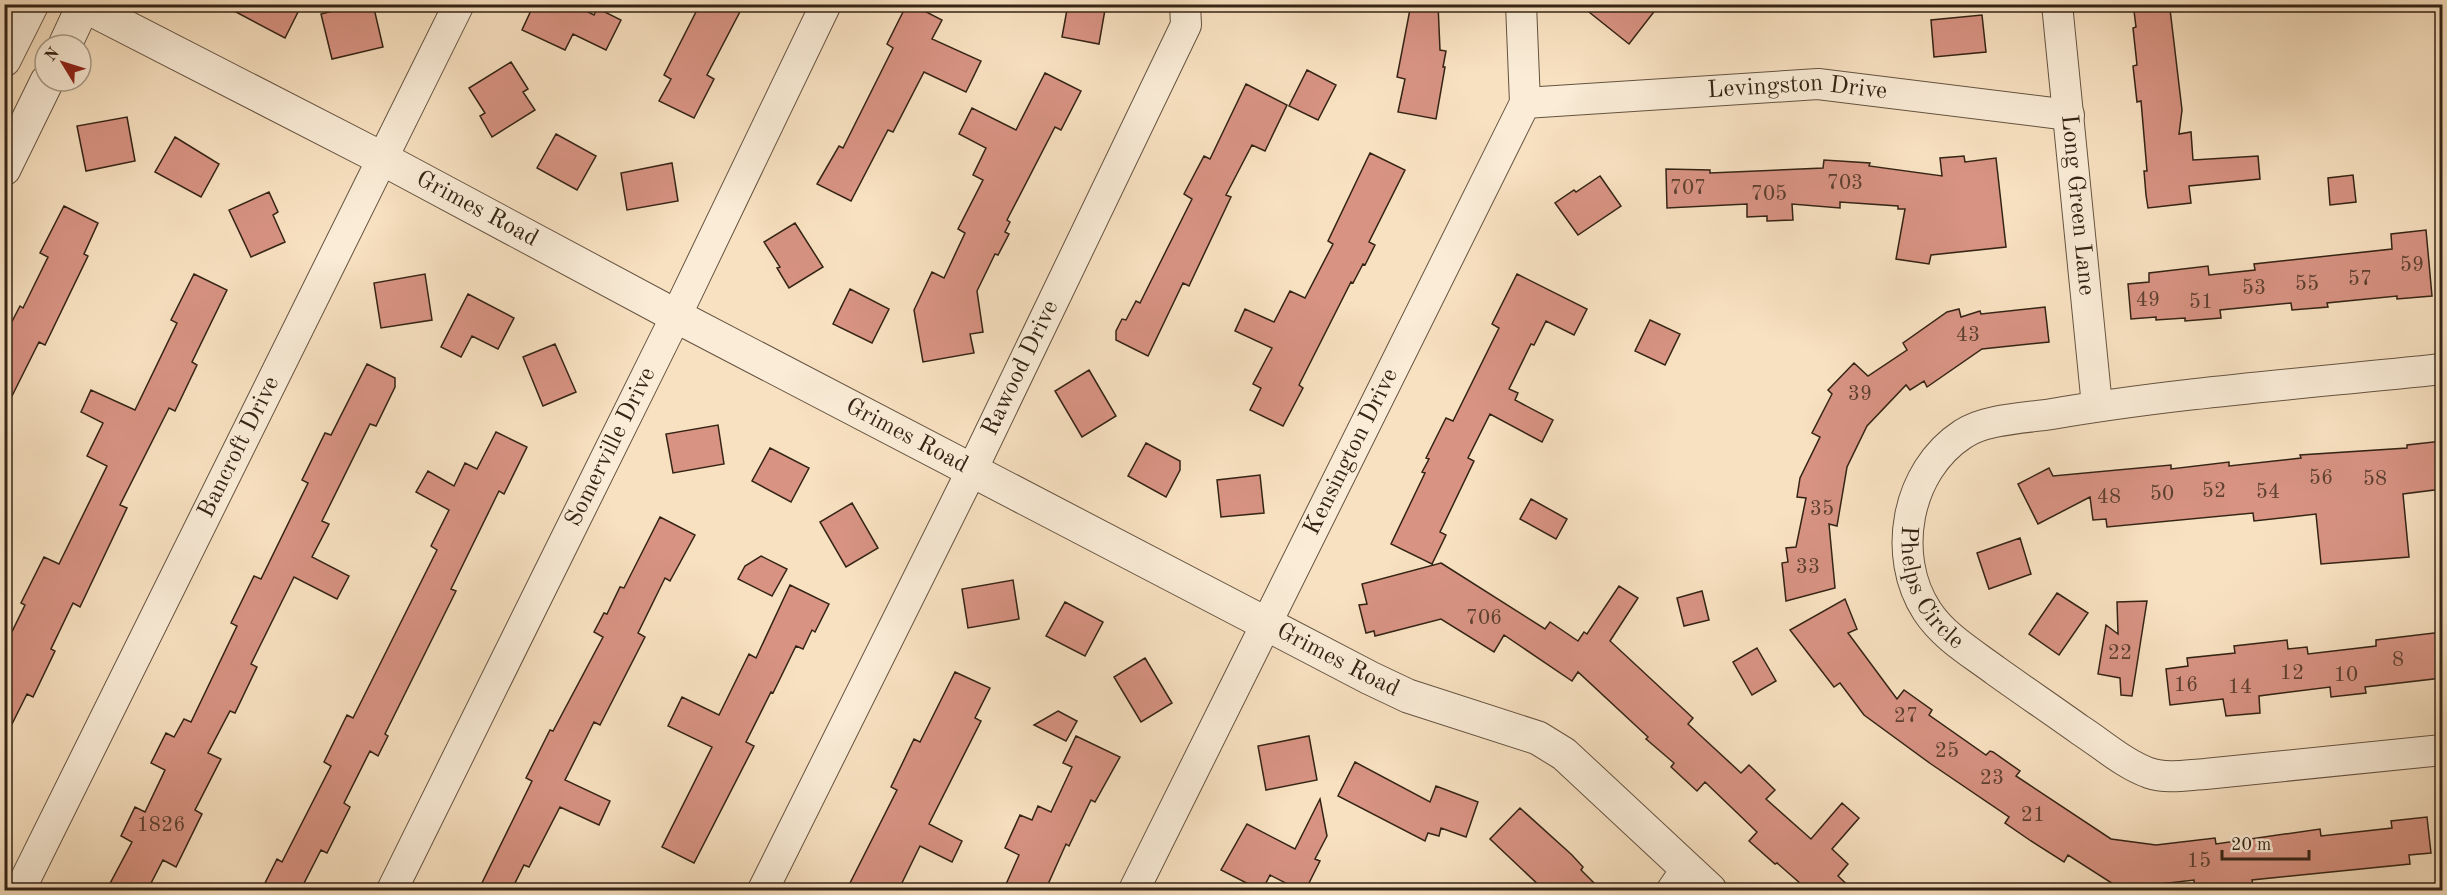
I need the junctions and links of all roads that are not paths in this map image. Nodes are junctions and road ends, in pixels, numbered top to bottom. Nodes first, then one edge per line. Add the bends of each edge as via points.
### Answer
1 (32, 4) edge
2 (459, 4) edge
3 (826, 4) edge
4 (1185, 4) edge
5 (1521, 4) edge
6 (2057, 4) edge
7 (83, 5) edge
8 (70, 33) edge
9 (4, 60) edge
10 (41, 93) edge
11 (1525, 103) junction
12 (2069, 115) junction
13 (383, 159) junction
14 (4, 169) edge
15 (676, 316) junction
16 (2442, 369) edge
17 (2097, 406) junction
18 (972, 471) junction
19 (1265, 624) junction
20 (2442, 750) edge
21 (1679, 879) edge
22 (20, 891) edge
23 (392, 891) edge
24 (763, 891) edge
25 (1134, 891) edge
26 (1710, 891) edge

1 - 9 street
2 - 13 street, Bancroft Drive
3 - 15 street, Somerville Drive
4 - 18 street, Rawood Drive via 1186,25
5 - 11 street, Kensington Drive
6 - 12 street, Long Green Lane
7 - 8 street
7 - 13 street, Grimes Road
10 - 14 street
11 - 12 street, Levingston Drive via 1818,84
11 - 19 street, Kensington Drive
12 - 17 street, Long Green Lane
13 - 15 street, Grimes Road
13 - 22 street, Bancroft Drive
15 - 18 street, Grimes Road
15 - 23 street, Somerville Drive
16 - 17 street, Phelps Circle
17 - 20 street, Phelps Circle via 1985,425 1964,433 1930,467 1910,516 1906,540 1917,591 1937,624 2056,713 2151,774 2205,774
18 - 19 street, Grimes Road
18 - 24 street, Rawood Drive
19 - 21 street, Grimes Road via 1408,696 1550,745 1564,754
19 - 25 street, Kensington Drive
21 - 26 street, Grimes Road

